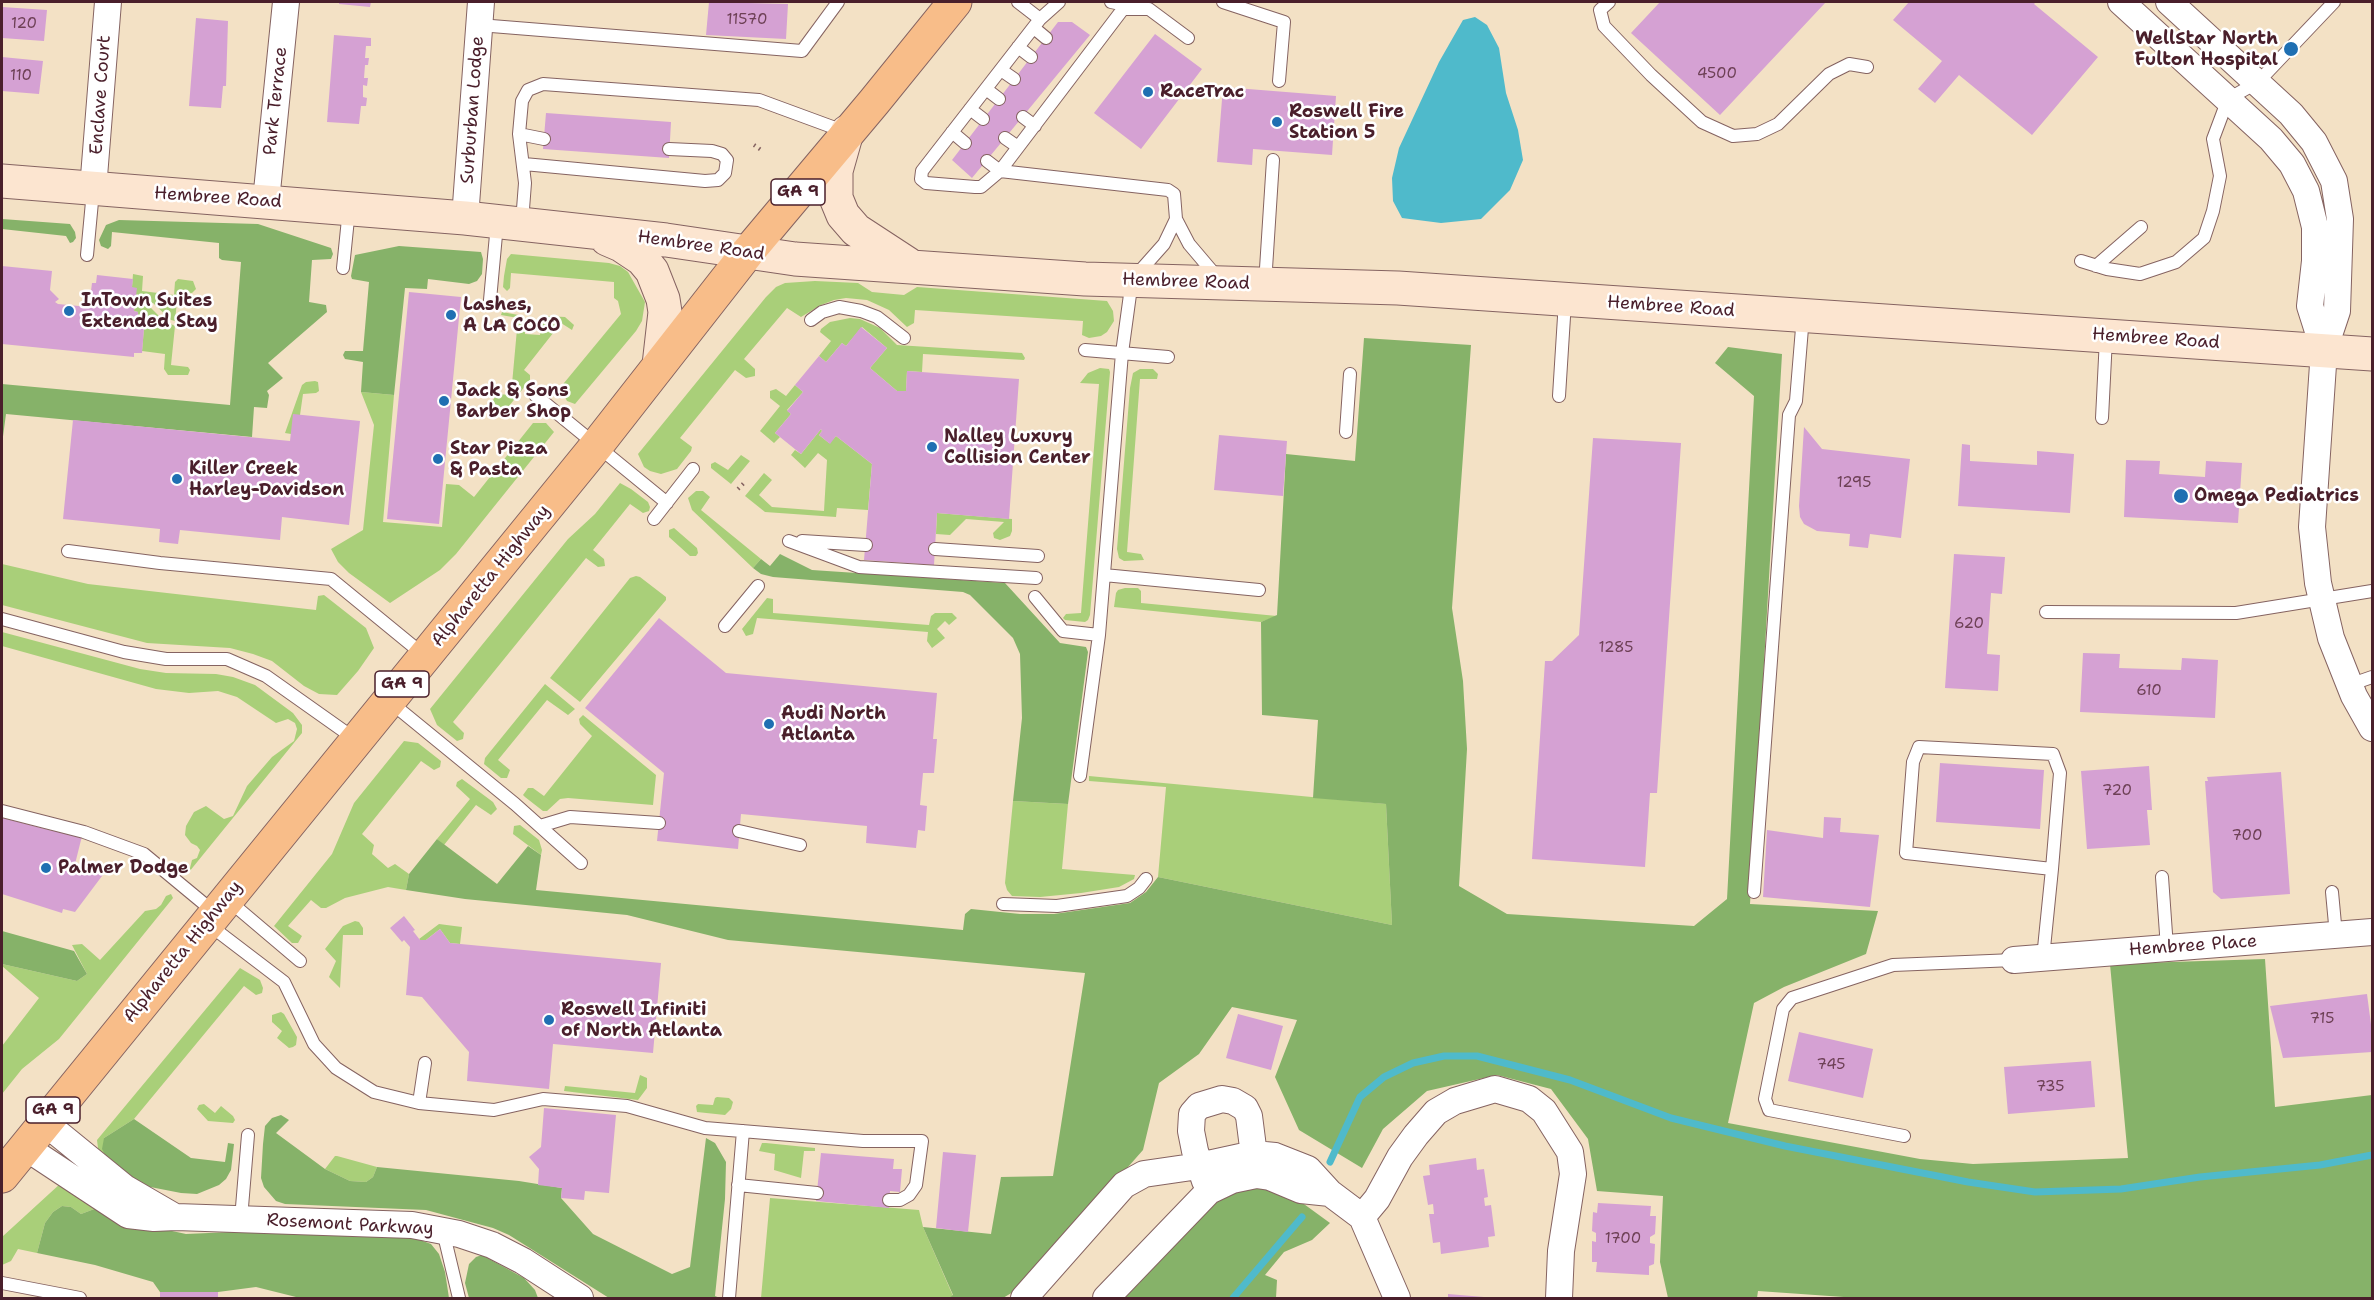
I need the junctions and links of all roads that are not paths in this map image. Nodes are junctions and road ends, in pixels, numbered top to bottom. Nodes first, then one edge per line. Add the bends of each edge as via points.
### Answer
1 (108, 2) edge
2 (286, 2) edge
3 (838, 2) edge
4 (955, 2) edge
5 (1018, 2) edge
6 (1059, 2) edge
7 (1111, 2) edge
8 (1223, 2) edge
9 (1609, 2) edge
10 (2121, 2) edge
11 (2169, 2) edge
12 (2334, 2) edge
13 (1123, 9) junction
14 (480, 13) edge
15 (1037, 23) junction
16 (1046, 38) dead end
17 (1188, 38) dead end
18 (1018, 48) junction
19 (1031, 57) dead end
20 (1867, 67) dead end
21 (1001, 70) junction
22 (1014, 80) dead end
23 (1279, 81) dead end
24 (2258, 82) junction
25 (986, 89) junction
26 (1039, 97) dead end
27 (999, 99) dead end
28 (2228, 99) junction
29 (1050, 106) junction
30 (970, 109) junction
31 (1023, 117) dead end
32 (983, 119) dead end
33 (1035, 126) junction
34 (847, 132) junction
35 (952, 132) junction
36 (519, 134) junction
37 (1005, 138) dead end
38 (544, 139) dead end
39 (965, 143) dead end
40 (1018, 147) junction
41 (669, 149) dead end
42 (1273, 160) dead end
43 (987, 161) dead end
44 (524, 164) junction
45 (1000, 171) junction
46 (2, 181) edge
47 (93, 189) junction
48 (266, 201) junction
49 (349, 208) junction
50 (465, 218) junction
51 (1176, 219) junction
52 (510, 223) junction
53 (2141, 227) dead end
54 (588, 232) junction
55 (748, 252) junction
56 (87, 255) dead end
57 (2081, 261) dead end
58 (912, 266) junction
59 (2096, 266) junction
60 (343, 268) dead end
61 (1132, 280) junction
62 (1224, 284) junction
63 (1265, 285) junction
64 (490, 300) dead end
65 (1565, 300) junction
66 (1803, 315) junction
67 (810, 320) dead end
68 (2106, 335) junction
69 (904, 338) dead end
70 (1085, 350) dead end
71 (2324, 350) junction
72 (1122, 353) junction
73 (2373, 354) edge
74 (1168, 357) dead end
75 (659, 365) junction
76 (1350, 374) dead end
77 (535, 395) dead end
78 (1559, 396) dead end
79 (2102, 417) dead end
80 (1346, 432) dead end
81 (597, 445) junction
82 (693, 469) dead end
83 (667, 503) junction
84 (654, 519) dead end
85 (866, 545) dead end
86 (934, 549) dead end
87 (68, 551) dead end
88 (1038, 556) dead end
89 (1104, 574) junction
90 (1036, 578) dead end
91 (758, 586) dead end
92 (1259, 590) dead end
93 (2373, 591) edge
94 (1035, 597) dead end
95 (2322, 600) junction
96 (2046, 612) dead end
97 (2, 619) edge
98 (726, 626) dead end
99 (1099, 635) junction
100 (426, 656) junction
101 (2361, 681) edge
102 (388, 701) junction
103 (2373, 728) edge
104 (356, 740) junction
105 (1080, 776) dead end
106 (2, 811) edge
107 (659, 823) dead end
108 (540, 826) junction
109 (739, 831) dead end
110 (800, 845) dead end
111 (581, 863) dead end
112 (2052, 869) junction
113 (2162, 877) dead end
114 (1146, 879) dead end
115 (1754, 892) dead end
116 (2332, 892) dead end
117 (1003, 904) dead end
118 (216, 912) junction
119 (2373, 932) edge
120 (2336, 935) junction
121 (2167, 948) junction
122 (2043, 958) junction
123 (2014, 960) joint
124 (300, 961) dead end
125 (425, 1063) dead end
126 (419, 1102) junction
127 (743, 1131) junction
128 (34, 1135) junction
129 (248, 1135) dead end
130 (1905, 1136) dead end
131 (1255, 1165) junction
132 (1199, 1166) junction
133 (2, 1176) edge
134 (738, 1185) junction
135 (1209, 1191) junction
136 (817, 1193) dead end
137 (889, 1200) dead end
138 (1362, 1217) junction
139 (241, 1219) junction
140 (443, 1231) junction
141 (2, 1283) edge
142 (729, 1298) edge
143 (80, 1299) edge
144 (459, 1299) edge
145 (580, 1299) edge
146 (1024, 1299) edge
147 (1106, 1299) edge
148 (1397, 1299) edge
149 (1559, 1299) edge

1 - 47 street, Enclave Court
2 - 48 street, Park Terrace
3 - 14 lane via 802,51
4 - 34 highway, Alpharetta Highway / GA 9
5 - 15 lane
6 - 15 lane
7 - 13 lane
8 - 23 lane via 1284,22
9 - 20 lane via 1600,10 1604,26 1702,122 1733,136 1757,134 1778,124 1829,74 1849,64
10 - 28 street
11 - 24 street
12 - 24 lane
13 - 17 lane via 1149,9
13 - 29 lane via 1077,60
14 - 50 street, Surburban Lodge
15 - 16 lane
15 - 18 lane
18 - 19 lane
18 - 21 lane
21 - 22 lane
21 - 25 lane
24 - 28 lane
24 - 71 street via 2314,142 2334,181 2340,219 2337,311
25 - 27 lane
25 - 30 lane
26 - 29 lane
28 - 59 lane via 2212,139 2220,176 2204,238 2176,262 2140,274
28 - 71 street via 2271,139 2292,164 2306,191 2315,227 2310,306
29 - 33 lane
30 - 32 lane
30 - 35 lane
31 - 33 lane
33 - 40 lane
34 - 36 lane via 759,100 543,84 528,90 522,101
34 - 55 highway, Alpharetta Highway / GA 9
34 - 58 street via 836,171 836,198 843,215 856,230
35 - 39 lane
35 - 45 lane via 922,171 921,179 926,183 981,187
36 - 38 lane
36 - 44 lane
37 - 40 lane
40 - 45 lane
41 - 44 lane via 722,154 727,160 725,173 718,180 705,181
42 - 63 lane
43 - 45 lane
44 - 52 lane
45 - 51 lane via 1168,190 1174,194
46 - 47 street, Hembree Road
47 - 48 street, Hembree Road
47 - 56 lane
48 - 49 street, Hembree Road
49 - 50 street, Hembree Road
49 - 60 lane
50 - 52 street, Hembree Road
51 - 61 lane via 1164,244
51 - 62 lane via 1201,261
52 - 54 street, Hembree Road
52 - 64 lane
53 - 59 lane
54 - 55 street, Hembree Road
54 - 75 street via 621,245 652,271 665,312
55 - 58 street, Hembree Road
55 - 75 highway, Alpharetta Highway / GA 9
57 - 59 lane
58 - 61 street, Hembree Road
61 - 62 street, Hembree Road
61 - 72 lane
62 - 63 street, Hembree Road
63 - 65 street, Hembree Road via 1398,288
65 - 66 street, Hembree Road
65 - 78 lane
66 - 68 street, Hembree Road
66 - 115 lane via 1796,401 1789,415
67 - 69 lane via 839,307 861,311 877,317
68 - 71 street, Hembree Road
68 - 79 lane
70 - 72 lane
71 - 73 street, Hembree Road
71 - 95 street via 2312,527
72 - 74 lane
72 - 89 lane
75 - 81 highway, Alpharetta Highway / GA 9
76 - 80 lane
77 - 81 lane
81 - 83 lane
81 - 100 highway, Alpharetta Highway / GA 9
82 - 83 lane
83 - 84 lane
85 - 90 lane via 789,541 859,567
86 - 88 lane
87 - 100 lane via 331,579
89 - 92 lane
89 - 99 lane
91 - 98 lane
93 - 95 lane
94 - 99 lane via 1063,631
95 - 96 lane via 2236,613
95 - 101 street via 2331,638
97 - 104 lane via 124,652 166,658 227,659 266,676
99 - 105 lane
100 - 102 highway, Alpharetta Highway / GA 9
101 - 103 street
102 - 104 highway, Alpharetta Highway / GA 9
102 - 108 lane
104 - 118 highway, Alpharetta Highway / GA 9
106 - 118 lane via 84,832 144,854
107 - 108 lane via 570,817
108 - 111 lane
109 - 110 lane
112 - 112 lane via 2060,773 2053,754 1919,747 1913,762 1906,853
112 - 122 lane
113 - 121 lane
114 - 117 lane via 1127,896 1057,906
116 - 120 lane
118 - 124 lane
118 - 126 lane via 284,982 314,1044 336,1068 374,1092
118 - 128 highway, Alpharetta Highway / GA 9
119 - 120 street, Hembree Place
120 - 121 street, Hembree Place
121 - 122 street, Hembree Place
122 - 123 street, Hembree Place
123 - 130 lane via 1893,965 1792,998 1783,1009 1765,1099 1769,1110
125 - 126 lane
126 - 127 lane via 494,1110 543,1099 627,1106 705,1128
127 - 134 lane
127 - 137 lane via 863,1141 922,1141 915,1185 909,1195
128 - 133 highway, Alpharetta Highway / GA 9
128 - 139 street, Rosemont Parkway via 176,1217
129 - 139 lane
131 - 132 street
131 - 132 street via 1250,1116 1245,1108 1222,1099 1208,1102 1192,1114 1191,1131
131 - 135 street
131 - 138 street via 1270,1177 1301,1190 1330,1193
132 - 135 street
132 - 146 street via 1144,1174 1124,1185
134 - 136 lane
134 - 142 lane
135 - 147 street
138 - 148 street
138 - 149 street via 1377,1199 1400,1157 1436,1112 1455,1101 1495,1089 1529,1099 1544,1111 1570,1152 1573,1174 1561,1251
139 - 140 street, Rosemont Parkway via 412,1226
140 - 144 lane
140 - 145 street, Rosemont Parkway via 492,1245
141 - 143 lane

